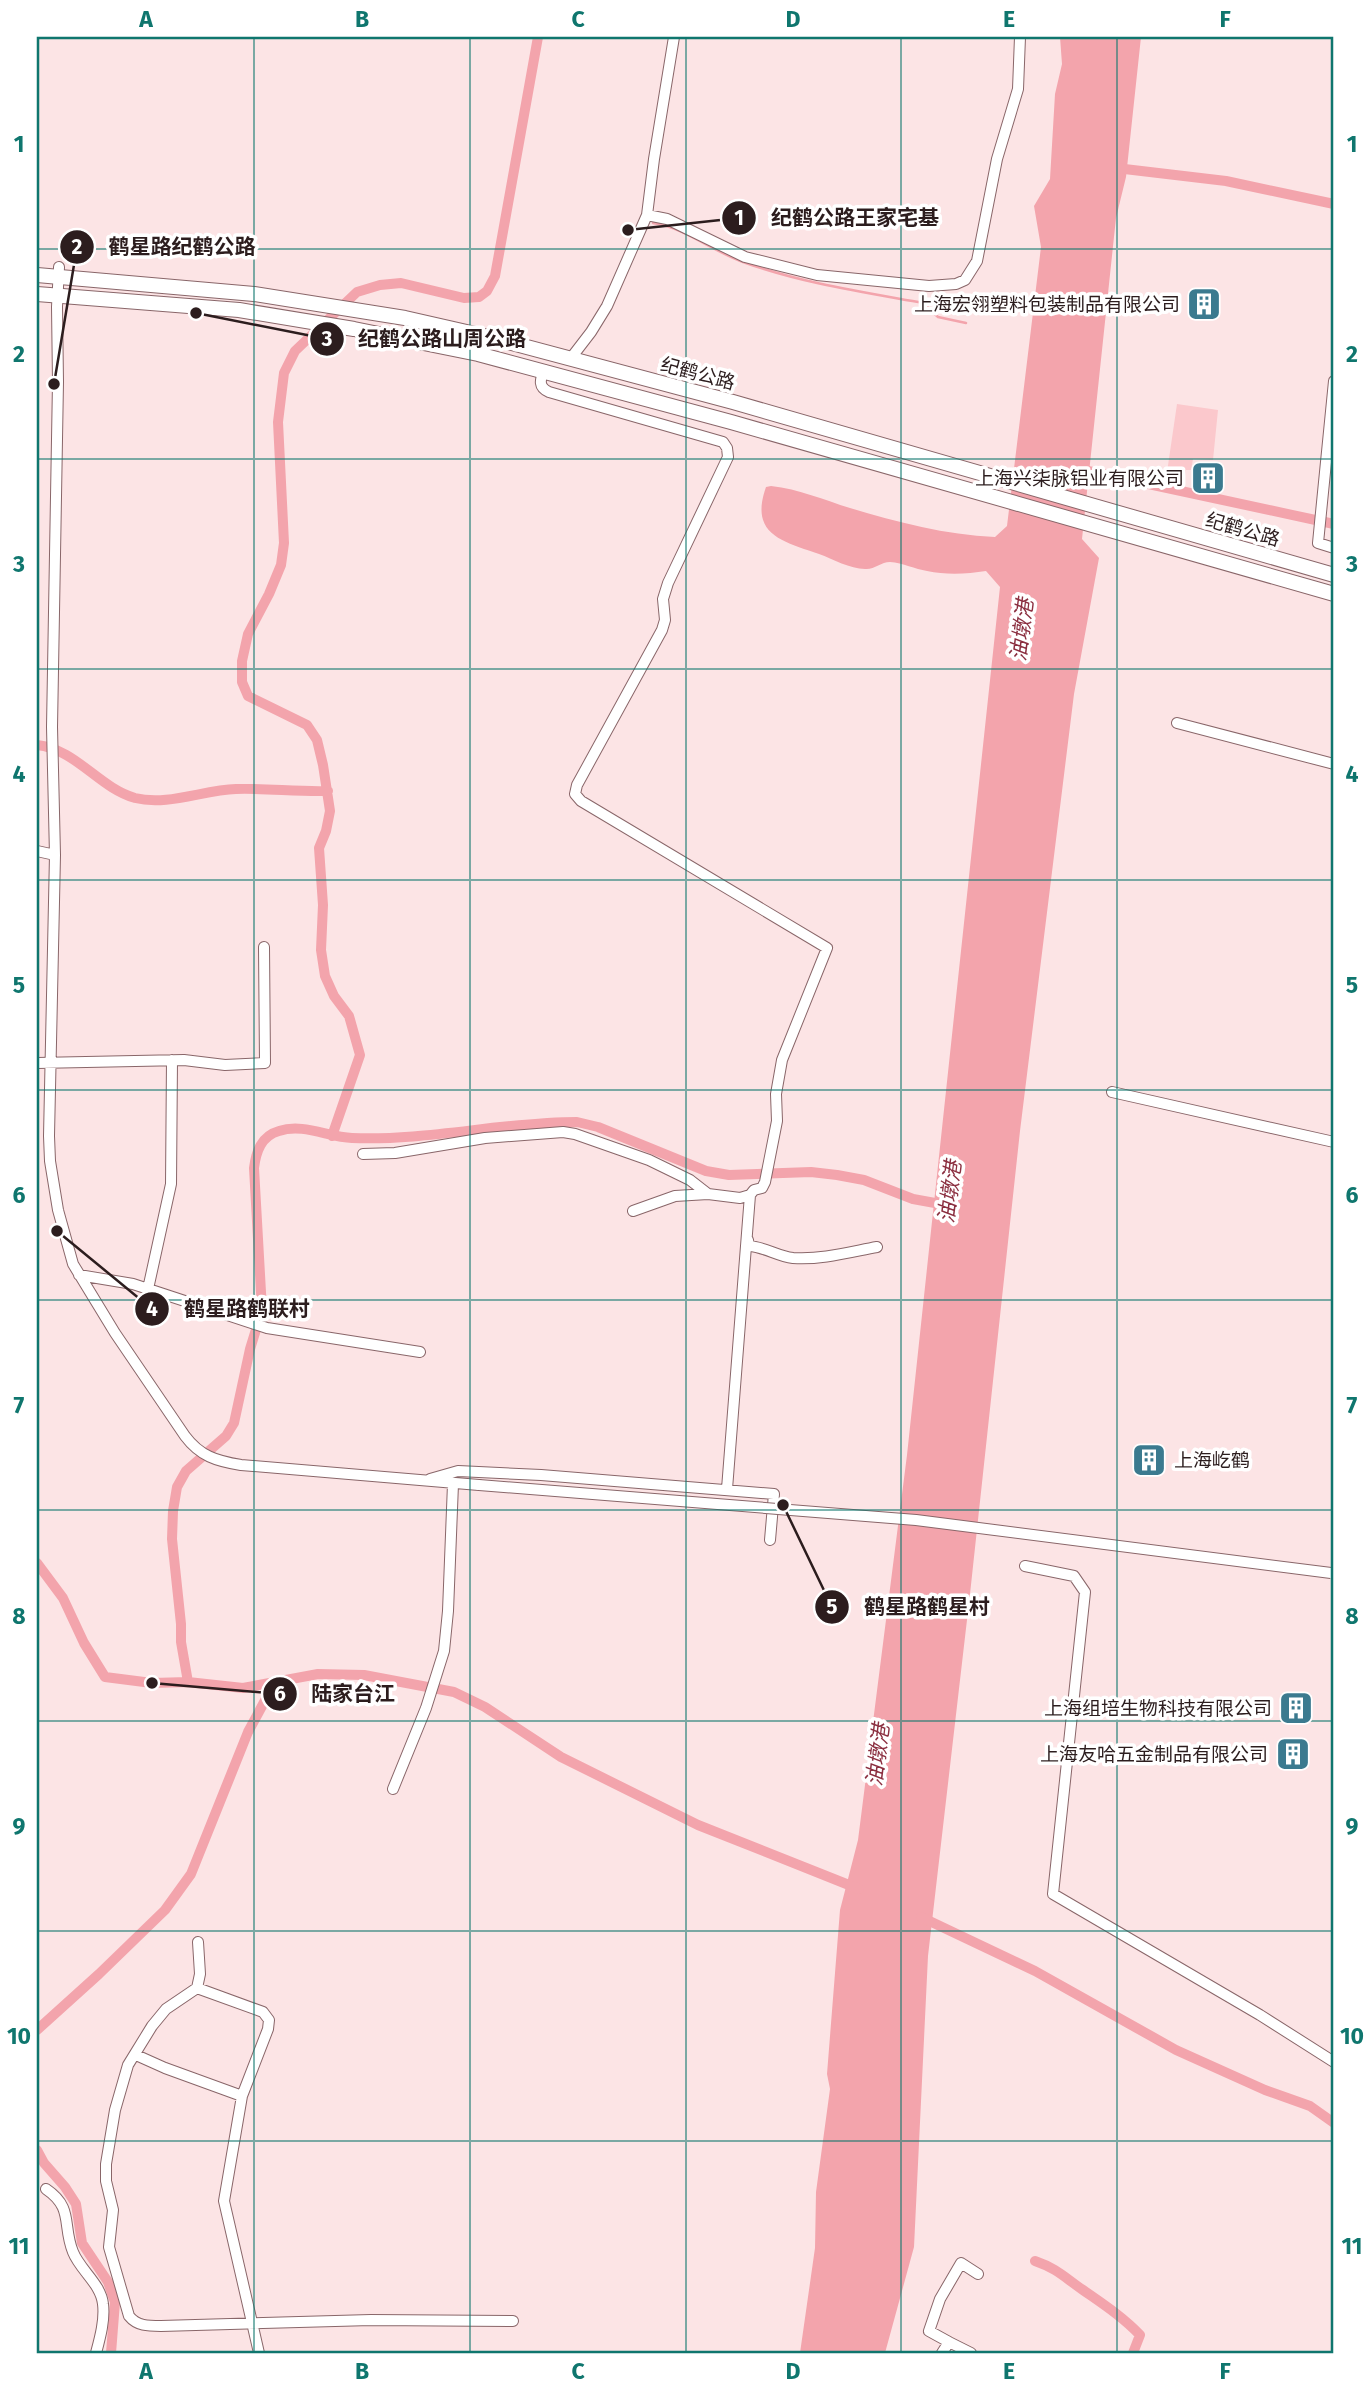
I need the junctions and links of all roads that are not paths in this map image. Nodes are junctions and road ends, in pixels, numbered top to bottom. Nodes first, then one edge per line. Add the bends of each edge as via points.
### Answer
1 (674, 37) edge
2 (1020, 37) edge
3 (648, 215) junction
4 (59, 272) junction
5 (37, 275) edge
6 (37, 295) edge
7 (57, 296) junction
8 (571, 358) junction
9 (544, 370) junction
10 (1334, 381) edge
11 (1334, 548) edge
12 (1334, 575) edge
13 (1334, 594) edge
14 (1177, 723) dead end
15 (1334, 764) edge
16 (37, 851) edge
17 (55, 855) junction
18 (264, 947) dead end
19 (172, 1060) junction
20 (50, 1062) junction
21 (37, 1063) edge
22 (1112, 1092) dead end
23 (1334, 1142) edge
24 (363, 1154) dead end
25 (708, 1194) junction
26 (750, 1195) junction
27 (633, 1212) dead end
28 (748, 1240) junction
29 (877, 1247) dead end
30 (79, 1275) junction
31 (148, 1289) junction
32 (420, 1352) dead end
33 (424, 1480) junction
34 (453, 1484) junction
35 (727, 1489) junction
36 (769, 1541) dead end
37 (1025, 1566) dead end
38 (1333, 1573) edge
39 (393, 1789) dead end
40 (198, 1942) dead end
41 (197, 1988) junction
42 (136, 2055) junction
43 (1334, 2062) edge
44 (242, 2096) junction
45 (46, 2189) dead end
46 (978, 2274) dead end
47 (111, 2294) junction
48 (513, 2321) dead end
49 (253, 2323) junction
50 (949, 2342) junction
51 (96, 2353) edge
52 (259, 2353) edge
53 (942, 2353) edge
54 (971, 2353) edge

1 - 3 street
2 - 3 street via 1018,89 997,159 977,261 965,280 929,286 791,270 745,257 667,219
3 - 8 street via 607,306
4 - 5 main road, 纪鹤公路
4 - 7 street
4 - 8 main road, 纪鹤公路 via 370,312
6 - 7 main road, 纪鹤公路
7 - 9 main road, 纪鹤公路 via 298,319
7 - 17 street
8 - 12 main road, 纪鹤公路
9 - 13 main road, 纪鹤公路
9 - 26 street via 541,386 549,393 723,442 727,448 728,457 663,599 662,630 575,794 827,948 782,1060 765,1182
10 - 11 street via 1318,543
14 - 15 street
16 - 17 street
17 - 20 street
18 - 19 street via 265,1063
19 - 20 street
19 - 31 street via 171,1184
20 - 21 street
20 - 30 street via 50,1161 63,1231
22 - 23 street
24 - 25 street via 563,1132 649,1160
25 - 26 street
25 - 27 street via 675,1196
26 - 28 street
28 - 29 street via 749,1246 793,1258
28 - 35 street
30 - 31 street
30 - 33 street via 194,1448 211,1459
31 - 32 street via 248,1324
33 - 34 street
33 - 35 street via 458,1471
34 - 38 street, bridge via 916,1520
34 - 39 street via 444,1651
35 - 36 street via 774,1494
37 - 43 street via 1074,1576 1085,1592 1053,1894
40 - 41 street
41 - 42 street via 159,2015
41 - 44 street via 263,2012 269,2020
42 - 44 street
42 - 47 street via 122,2081 106,2164 113,2210
44 - 49 street via 224,2201
45 - 47 street via 63,2204 72,2251
46 - 50 street via 961,2263 940,2299 929,2331
47 - 49 street via 134,2322 144,2326
47 - 51 street
48 - 49 street
49 - 52 street
50 - 53 street
50 - 54 street

